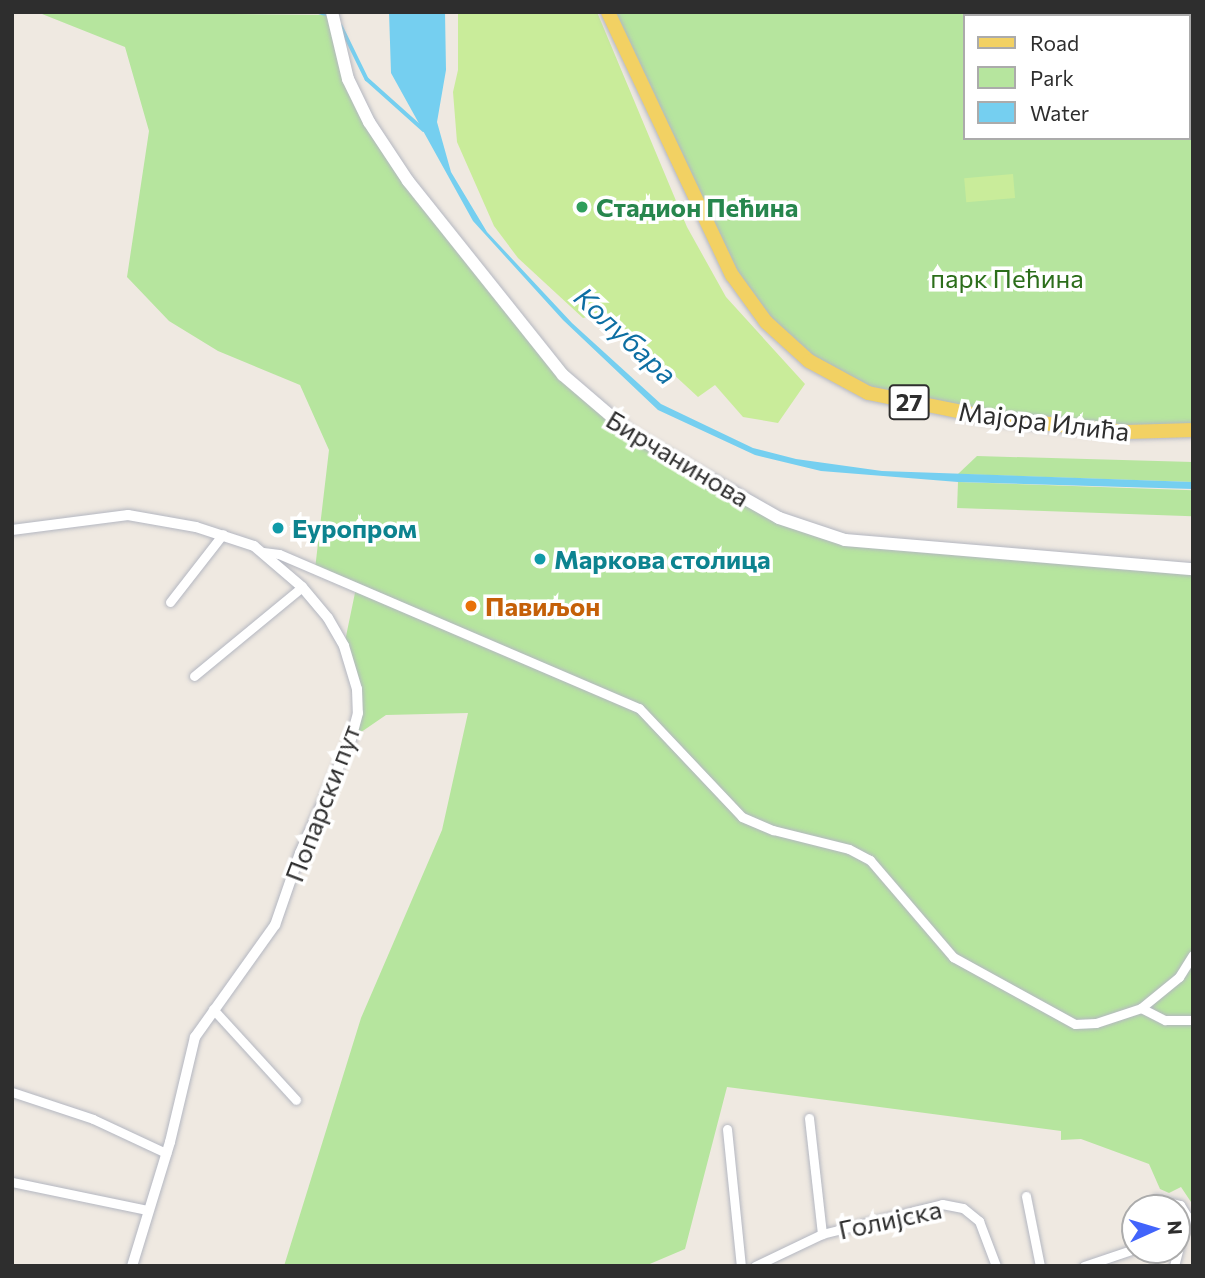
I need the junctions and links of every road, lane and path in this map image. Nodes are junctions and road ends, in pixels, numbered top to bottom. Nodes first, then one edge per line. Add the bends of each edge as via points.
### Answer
1 (332, 12) edge
2 (608, 12) edge
3 (1193, 430) edge
4 (12, 530) edge
5 (223, 534) junction
6 (263, 552) junction
7 (1193, 569) edge
8 (302, 587) junction
9 (170, 602) dead end
10 (194, 676) dead end
11 (1193, 955) edge
12 (1141, 1008) junction
13 (213, 1009) junction
14 (1193, 1020) edge
15 (12, 1092) edge
16 (296, 1100) dead end
17 (809, 1118) dead end
18 (727, 1129) dead end
19 (166, 1153) junction
20 (12, 1182) edge
21 (1026, 1196) dead end
22 (147, 1210) junction
23 (822, 1234) junction
24 (1121, 1253) edge
25 (132, 1266) edge
26 (741, 1266) edge
27 (755, 1266) edge
28 (996, 1266) edge
29 (1040, 1266) edge
30 (1084, 1266) edge

1 - 7 main road, Бирчанинова via 341,60 353,91 408,181 563,375 633,435 779,518 822,535 896,546
2 - 3 main road, Мајора Илића / 27 via 732,275 766,323 810,362 868,393 992,418 1127,432
4 - 5 street, Попарски пут via 117,514
5 - 6 street, Попарски пут
5 - 9 street
6 - 8 street, Попарски пут
6 - 12 street via 291,559 639,708 742,817 773,830 849,849 870,860 953,957 1055,1015 1075,1024 1096,1023
8 - 10 street
8 - 13 street, Попарски пут via 337,632 347,653 357,689 356,724 300,853 275,925 258,954
11 - 12 street via 1180,977
12 - 14 street via 1165,1020
13 - 16 street
13 - 19 street, Попарски пут via 187,1058
15 - 19 street via 93,1119
17 - 23 street
18 - 26 street
19 - 22 street, Попарски пут
20 - 22 street
21 - 29 street
22 - 25 street, Попарски пут
23 - 27 street, Голијска
23 - 28 street, Голијска via 932,1205 953,1205 979,1221
24 - 30 street

